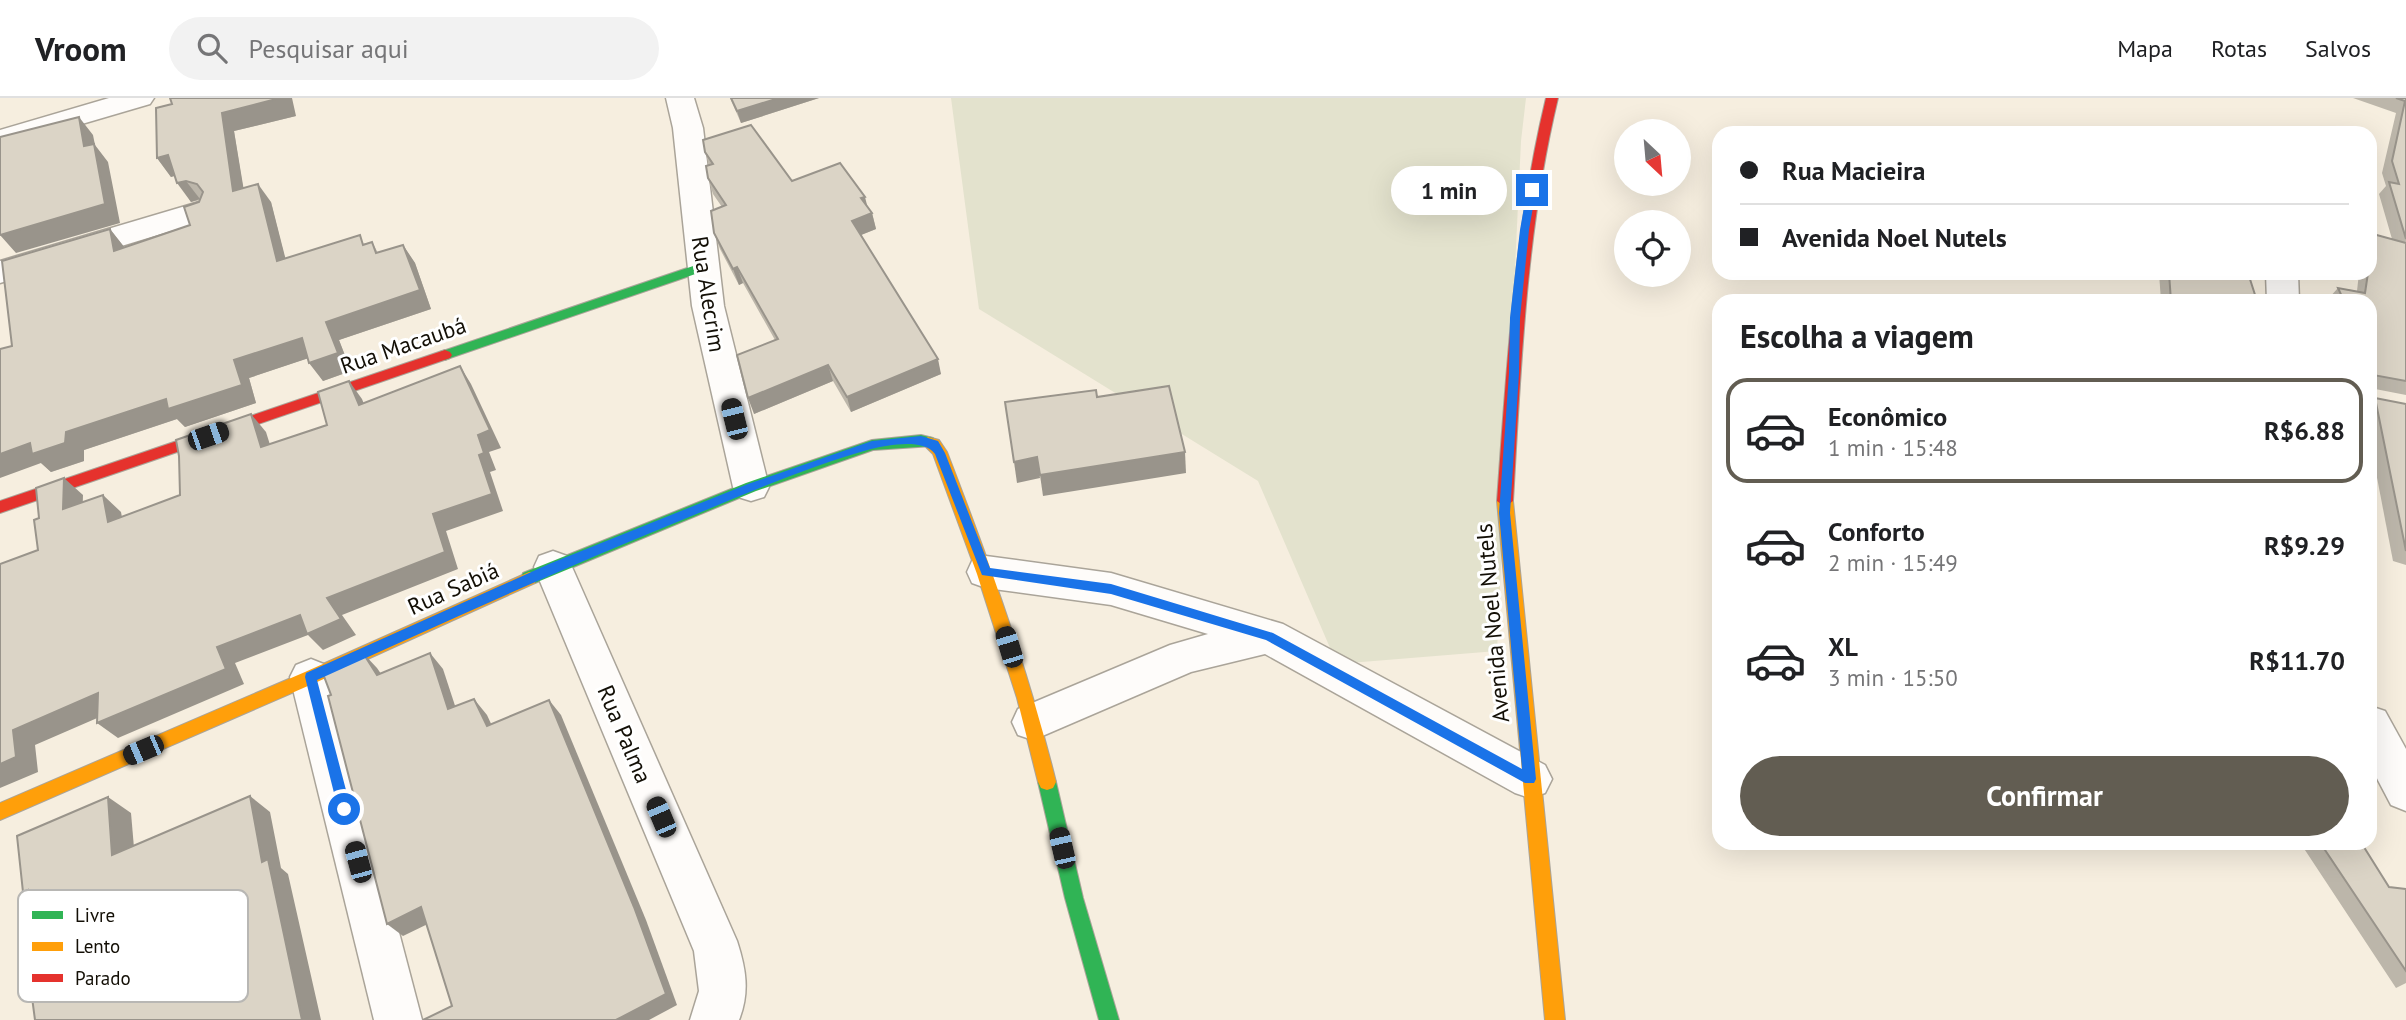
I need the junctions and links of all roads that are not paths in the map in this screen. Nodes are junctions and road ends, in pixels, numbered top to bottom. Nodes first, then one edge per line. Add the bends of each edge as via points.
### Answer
1 (140, 98) edge
2 (680, 98) edge
3 (1552, 98) edge
4 (96, 105) edge
5 (0, 139) edge
6 (198, 212) edge
7 (702, 267) junction
8 (0, 272) edge
9 (751, 487) junction
10 (0, 507) edge
11 (553, 567) junction
12 (986, 572) junction
13 (1269, 636) junction
14 (311, 677) junction
15 (1032, 722) junction
16 (2377, 737) edge
17 (1530, 779) junction
18 (2406, 791) edge
19 (0, 812) edge
20 (398, 1020) edge
21 (714, 1020) edge
22 (1109, 1020) edge
23 (1555, 1020) edge

1 - 4 street
2 - 7 street, Rua Alecrim via 688,128
3 - 17 street, Avenida Noel Nutels via 1524,230 1504,513
4 - 5 street
6 - 8 street
7 - 9 street, Rua Alecrim via 715,344
7 - 10 street, Rua Macaubá
9 - 11 street, Rua Sabiá
9 - 12 street, Rua Sabiá via 872,445 921,440 934,444
11 - 14 street, Rua Sabiá
11 - 21 street, Rua Palma via 714,941 723,968 723,1002
12 - 13 street via 1111,589
12 - 15 street
13 - 15 street via 1184,657
13 - 17 street
14 - 19 street, Rua Sabiá
14 - 20 street
15 - 22 street
16 - 18 street
17 - 23 street, Avenida Noel Nutels

